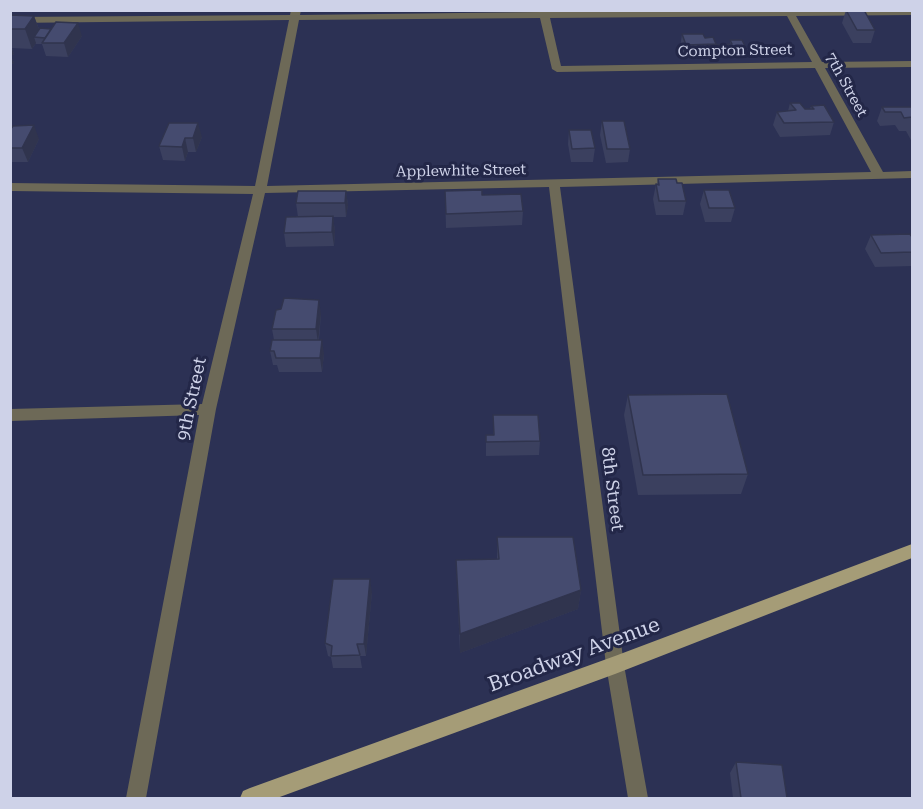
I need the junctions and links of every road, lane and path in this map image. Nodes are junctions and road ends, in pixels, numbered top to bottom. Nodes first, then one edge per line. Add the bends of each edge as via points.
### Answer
1 (789, 12) edge
2 (912, 12) edge
3 (544, 13) edge
4 (672, 13) edge
5 (295, 14) edge
6 (423, 14) edge
7 (10, 20) edge
8 (912, 64) edge
9 (818, 65) junction
10 (878, 174) junction
11 (912, 174) edge
12 (554, 183) junction
13 (10, 187) edge
14 (260, 190) junction
15 (208, 409) junction
16 (10, 415) edge
17 (912, 551) edge
18 (615, 665) junction
19 (136, 798) edge
20 (250, 798) edge
21 (638, 798) edge

1 - 2 street
1 - 4 street
1 - 9 street, 7th Street
3 - 4 street
3 - 6 street
3 - 9 street, Compton Street via 557,69
5 - 6 street
5 - 7 street
5 - 14 street, 9th Street
8 - 9 street, Compton Street
9 - 10 street, 7th Street
10 - 11 street, Applewhite Street
10 - 12 street, Applewhite Street
12 - 14 street, Applewhite Street
12 - 18 street, 8th Street
13 - 14 street, Applewhite Street
14 - 15 street, 9th Street
15 - 16 street
15 - 19 street, 9th Street
17 - 18 main road, Broadway Avenue
18 - 20 main road, Broadway Avenue
18 - 21 street, 8th Street

